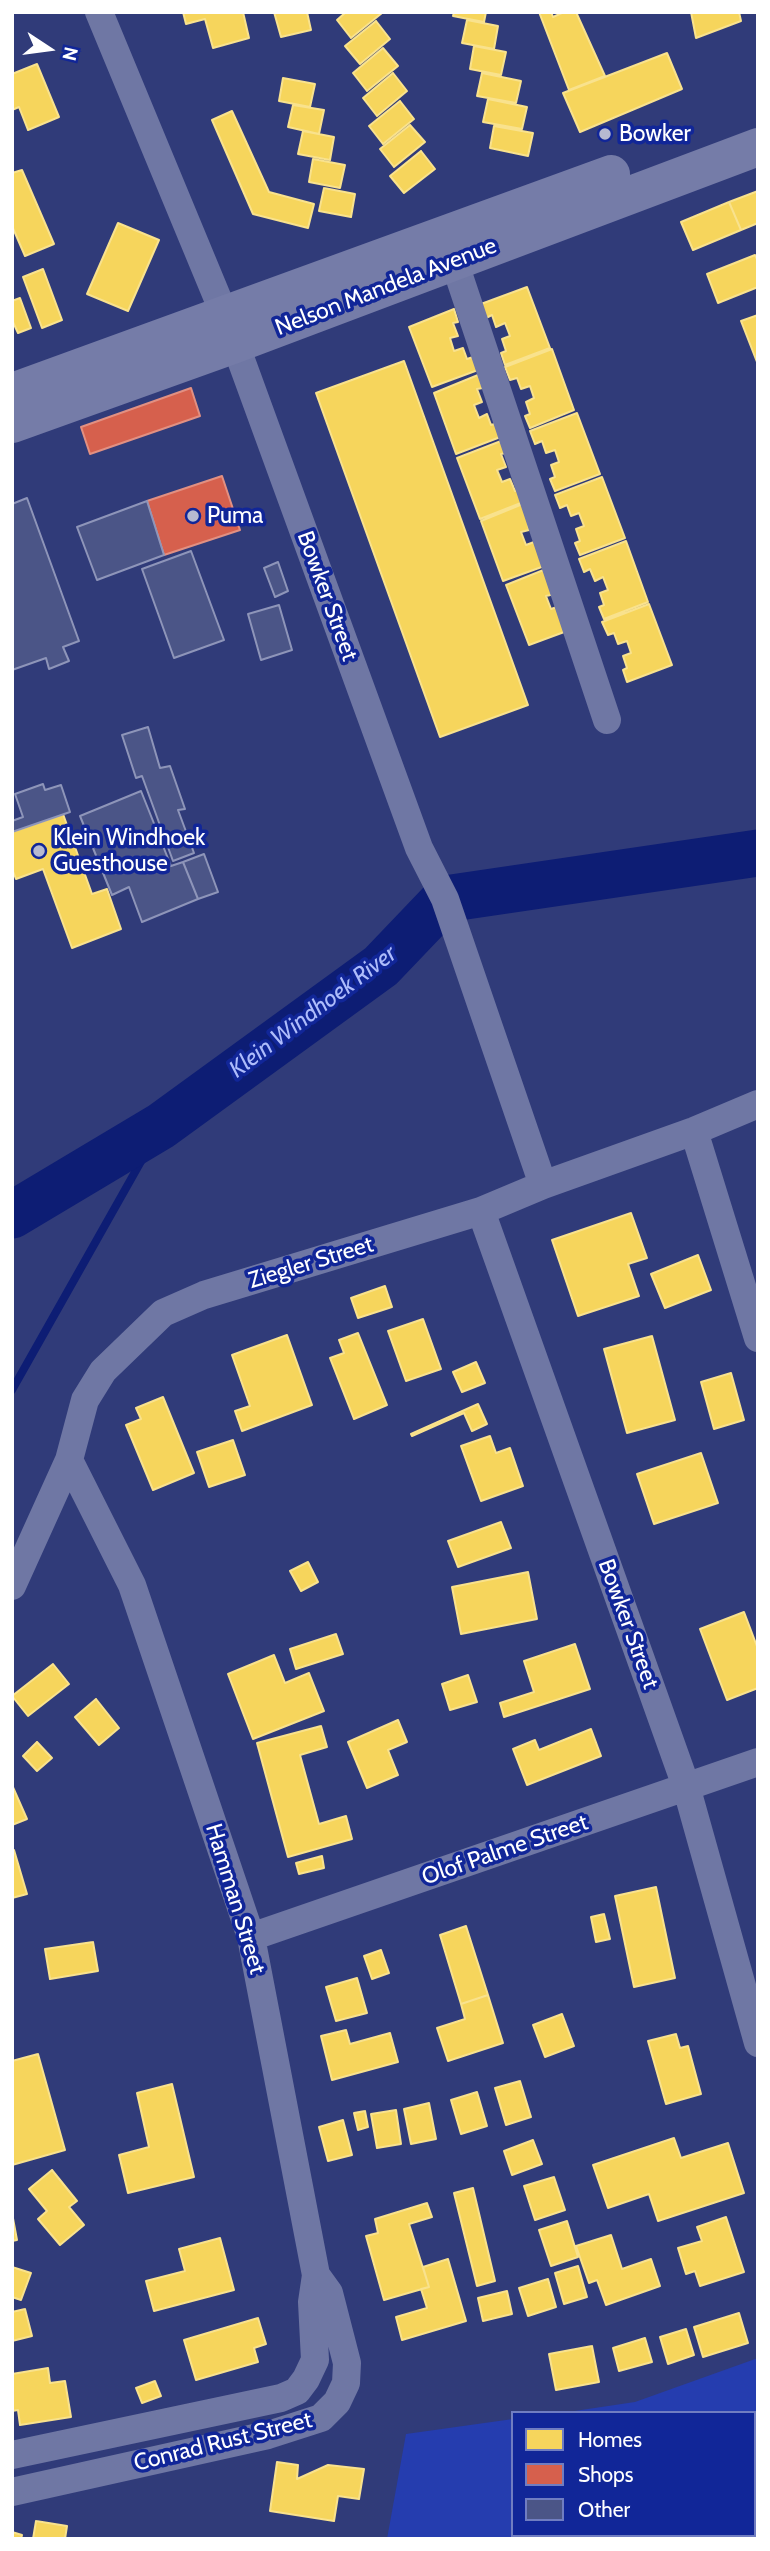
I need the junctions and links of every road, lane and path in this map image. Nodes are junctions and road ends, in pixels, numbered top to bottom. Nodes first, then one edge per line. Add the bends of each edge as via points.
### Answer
1 (99, 12) edge
2 (758, 120) edge
3 (758, 147) edge
4 (454, 261) junction
5 (230, 330) junction
6 (12, 393) edge
7 (12, 424) edge
8 (607, 720) dead end
9 (758, 1104) edge
10 (694, 1130) junction
11 (543, 1185) junction
12 (481, 1211) junction
13 (758, 1338) edge
14 (69, 1460) junction
15 (12, 1586) edge
16 (758, 1762) edge
17 (687, 1786) junction
18 (251, 1937) junction
19 (758, 2043) edge
20 (316, 2275) junction
21 (315, 2360) joint
22 (12, 2455) edge
23 (12, 2492) edge

1 - 5 street, Bowker Street
2 - 5 main road, Nelson Mandela Avenue
3 - 4 main road, Nelson Mandela Avenue
4 - 5 main road, Nelson Mandela Avenue
4 - 8 street
5 - 6 main road, Nelson Mandela Avenue
5 - 7 main road, Nelson Mandela Avenue
5 - 11 street, Bowker Street via 419,848 445,899
9 - 10 street, Ziegler Street
10 - 11 street, Ziegler Street
10 - 13 street
11 - 12 street, Ziegler Street
12 - 14 street, Ziegler Street via 204,1295 163,1313 103,1371 85,1400
12 - 17 street, Bowker Street
14 - 15 street, Ziegler Street
14 - 18 street, Hamman Street via 132,1586
16 - 17 street, Olof Palme Street
17 - 18 street, Olof Palme Street
17 - 19 street, Bowker Street
18 - 20 street, Hamman Street
20 - 21 street, Hamman Street via 312,2302
20 - 23 street, Conrad Rust Street via 329,2293 347,2363 346,2383 337,2402 321,2418 268,2435
21 - 22 street, Conrad Rust Street via 297,2391 281,2398

